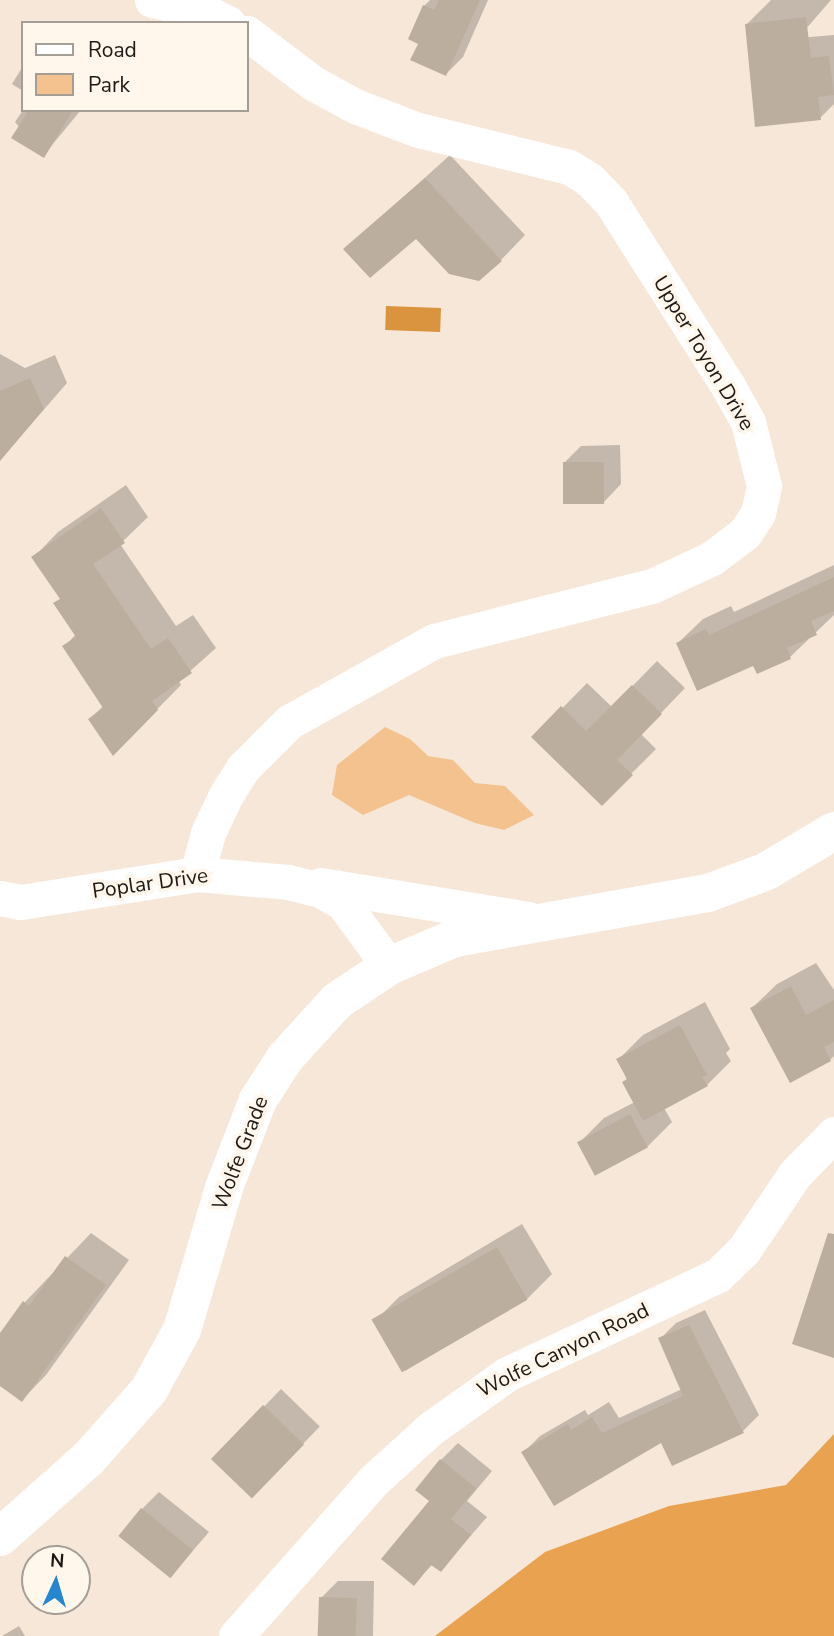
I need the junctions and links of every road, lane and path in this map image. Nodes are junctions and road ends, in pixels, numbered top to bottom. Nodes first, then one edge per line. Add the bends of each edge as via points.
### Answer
1 (152, 0) edge
2 (224, 21) edge
3 (248, 34) edge
4 (834, 831) edge
5 (197, 874) junction
6 (288, 882) junction
7 (0, 898) edge
8 (542, 921) junction
9 (389, 966) junction
10 (834, 1134) edge
11 (0, 1536) edge
12 (236, 1636) edge

1 - 2 street via 206,12
3 - 5 street, Upper Toyon Drive via 313,83 355,106 418,130 569,167 590,180 611,202 735,398 760,453 764,486 758,513 745,533 712,558 652,586 434,641 289,722 243,768 226,794 208,833
4 - 8 street, Wolfe Grade via 767,870 708,893
5 - 6 street, Poplar Drive
5 - 7 street, Poplar Drive via 21,902
6 - 8 street
6 - 9 street, Poplar Drive via 320,890 342,902
8 - 9 street, Wolfe Grade via 455,938
9 - 11 street, Wolfe Grade via 353,988 318,1019 258,1100 225,1185 182,1330 149,1390 89,1458
10 - 12 street, Wolfe Canyon Road via 795,1174 743,1251 718,1275 507,1374 430,1429 374,1480

